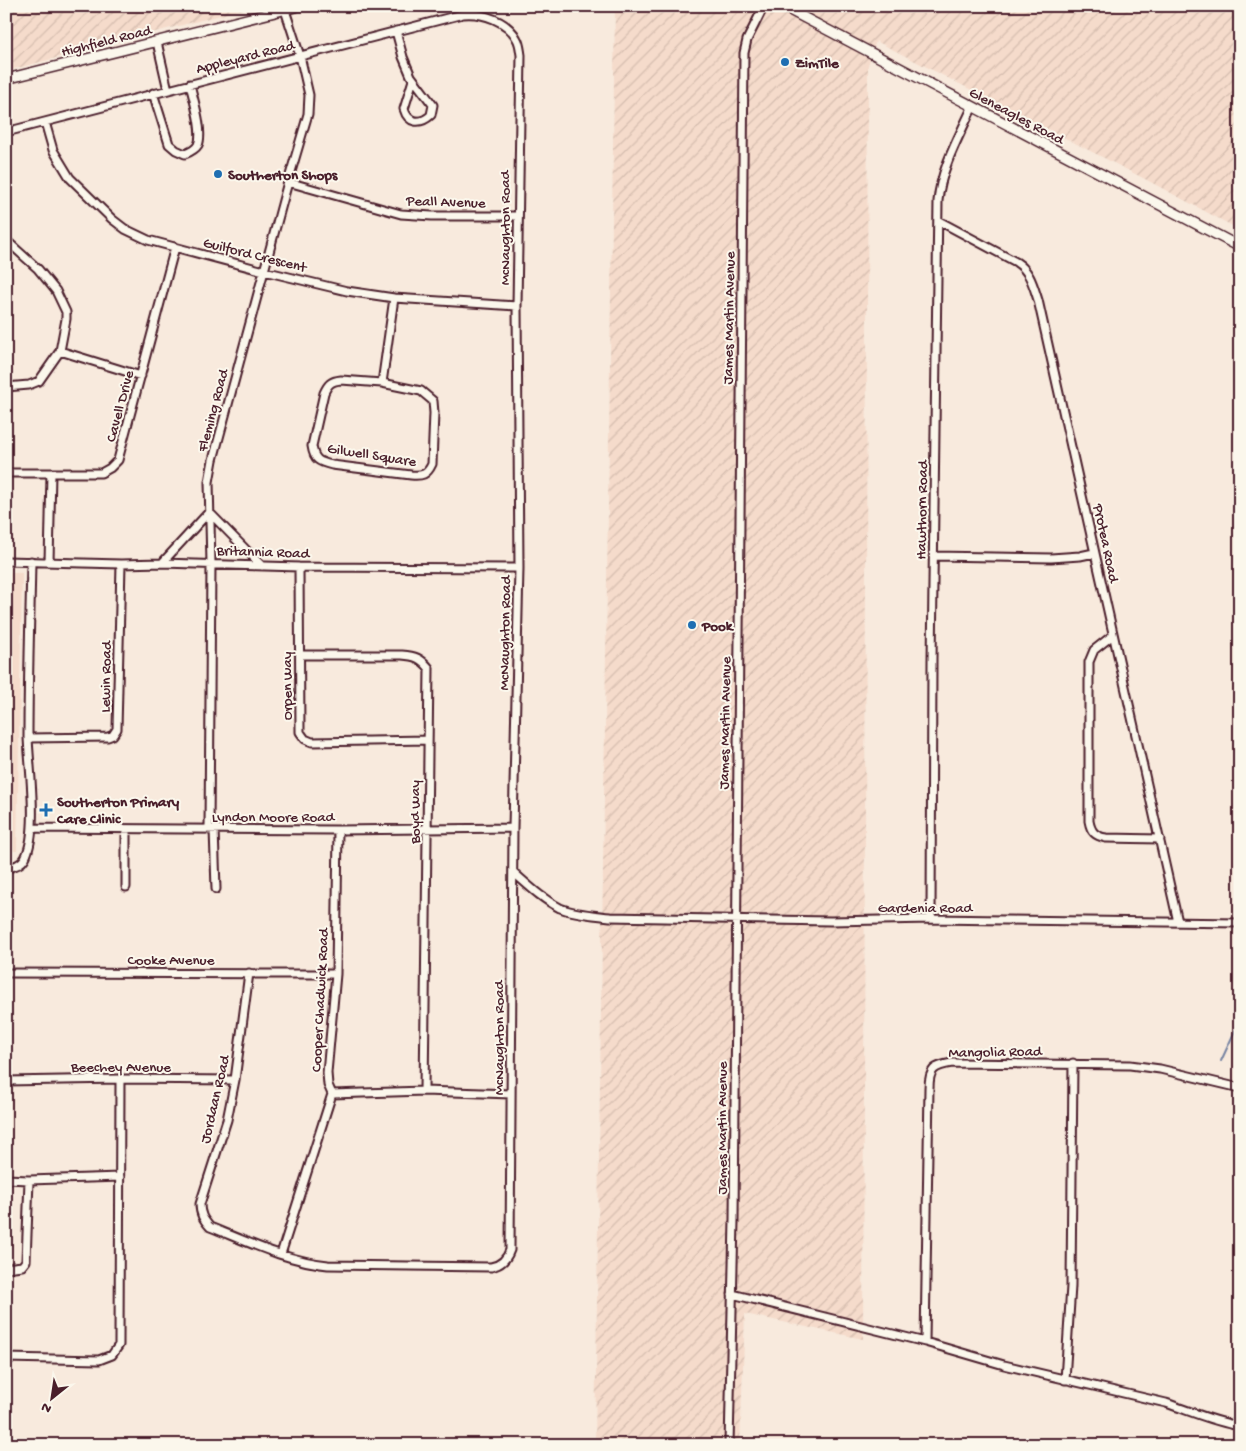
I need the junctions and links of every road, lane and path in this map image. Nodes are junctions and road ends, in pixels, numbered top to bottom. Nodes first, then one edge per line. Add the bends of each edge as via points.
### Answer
1 (299, 6) edge
2 (764, 6) edge
3 (782, 6) edge
4 (285, 10) junction
5 (491, 18) joint
6 (396, 31) junction
7 (156, 42) junction
8 (300, 56) junction
9 (6, 79) edge
10 (413, 80) junction
11 (190, 84) junction
12 (168, 90) junction
13 (153, 94) junction
14 (972, 108) junction
15 (45, 122) junction
16 (6, 132) edge
17 (288, 182) junction
18 (518, 216) junction
19 (939, 221) junction
20 (6, 240) edge
21 (175, 247) junction
22 (1240, 247) edge
23 (264, 271) junction
24 (394, 298) junction
25 (517, 306) junction
26 (60, 351) junction
27 (141, 376) junction
28 (382, 383) junction
29 (6, 387) edge
30 (6, 473) edge
31 (51, 473) junction
32 (209, 512) junction
33 (1094, 553) junction
34 (934, 556) junction
35 (6, 561) edge
36 (30, 561) junction
37 (49, 562) junction
38 (162, 563) junction
39 (121, 564) junction
40 (211, 564) junction
41 (262, 566) junction
42 (299, 567) junction
43 (519, 568) junction
44 (1113, 635) junction
45 (300, 655) junction
46 (28, 738) junction
47 (428, 740) junction
48 (32, 828) junction
49 (427, 828) junction
50 (513, 828) junction
51 (126, 829) junction
52 (212, 830) junction
53 (338, 830) junction
54 (1160, 839) junction
55 (6, 868) edge
56 (513, 872) junction
57 (126, 887) dead end
58 (216, 889) dead end
59 (736, 919) junction
60 (930, 919) junction
61 (1178, 922) junction
62 (1240, 923) edge
63 (6, 973) edge
64 (249, 973) junction
65 (336, 974) junction
66 (1073, 1064) junction
67 (120, 1079) junction
68 (235, 1080) junction
69 (6, 1081) edge
70 (1240, 1088) edge
71 (424, 1091) junction
72 (332, 1094) junction
73 (511, 1094) junction
74 (120, 1177) junction
75 (6, 1179) edge
76 (29, 1180) junction
77 (281, 1254) junction
78 (6, 1268) edge
79 (732, 1294) junction
80 (925, 1342) junction
81 (6, 1358) edge
82 (1065, 1380) junction
83 (1240, 1426) edge
84 (729, 1445) edge

1 - 4 street, Highfield Road
2 - 59 street, James Martin Avenue via 746,40 744,53
3 - 14 street, Gleneagles Road
4 - 7 street, Highfield Road
4 - 8 street, Fleming Road
5 - 6 street, Appleyard Road via 463,14
5 - 18 street, McNaughton Road via 516,37 521,55
6 - 8 street, Appleyard Road
6 - 10 street
7 - 9 street, Highfield Road
7 - 12 street
8 - 11 street, Appleyard Road
8 - 17 street, Fleming Road via 309,102
10 - 10 street via 404,109 409,119 415,122 431,115 433,105
11 - 12 street, Appleyard Road
11 - 13 street via 200,135 198,146 185,154 169,144
12 - 13 street, Appleyard Road
13 - 15 street, Appleyard Road
14 - 19 street, Hawthorn Road via 942,180
14 - 22 street, Gleneagles Road
15 - 16 street, Appleyard Road
15 - 21 street, Guilford Crescent via 53,150 70,178 106,213 148,240
17 - 18 street, Peall Avenue via 400,214
17 - 23 street, Fleming Road
18 - 25 street, McNaughton Road
19 - 33 street, Protea Road via 1016,262 1026,269 1031,278
19 - 34 street, Hawthorn Road
20 - 26 street via 38,269 60,299 66,319
21 - 23 street, Guilford Crescent
21 - 27 street, Cavell Drive
23 - 24 street, Guilford Crescent via 347,291
23 - 32 street, Fleming Road via 213,460
24 - 25 street, Guilford Crescent
24 - 28 street
25 - 43 street, McNaughton Road
26 - 27 street
26 - 29 street via 39,381
27 - 31 street, Cavell Drive via 118,460 101,473
28 - 28 street, Gilwell Square via 421,391 433,401 432,464 421,476 332,465 320,462 313,454 312,446 327,386 341,380
30 - 31 street, Cavell Drive
31 - 37 street
32 - 38 street
32 - 40 street, Fleming Road
32 - 41 street
33 - 34 street via 1051,558
33 - 44 street, Protea Road
34 - 60 street, Hawthorn Road
35 - 36 street, Britannia Road
36 - 37 street, Britannia Road
36 - 46 street
37 - 39 street, Britannia Road
38 - 39 street, Britannia Road
38 - 40 street, Britannia Road
39 - 46 street, Lewin Road via 117,729 108,737
40 - 41 street, Britannia Road
40 - 52 street, Fleming Road
41 - 42 street, Britannia Road
42 - 43 street, Britannia Road
42 - 45 street, Orpen Way
43 - 50 street, McNaughton Road
44 - 54 street, Protea Road
44 - 54 street via 1094,650 1089,662 1090,829 1106,838
45 - 47 street, Boyd Way via 402,655 423,660 429,668
45 - 47 street, Orpen Way via 300,732 305,739 312,742
46 - 48 street
47 - 49 street, Boyd Way
48 - 51 street, Lyndon Moore Road
48 - 55 street via 22,863
49 - 50 street, Lyndon Moore Road
49 - 53 street, Lyndon Moore Road
49 - 71 street, Boyd Way
50 - 56 street, McNaughton Road
51 - 52 street, Lyndon Moore Road
51 - 57 street
52 - 53 street, Lyndon Moore Road
52 - 58 street, Fleming Road
53 - 65 street, Cooper Chadwick Road
54 - 61 street, Protea Road
56 - 59 street, Gardenia Road via 560,908 576,912 610,917
56 - 73 street, McNaughton Road
59 - 60 street, Gardenia Road
59 - 79 street, James Martin Avenue
60 - 61 street, Gardenia Road
61 - 62 street, Gardenia Road
63 - 64 street, Cooke Avenue
64 - 65 street, Cooke Avenue
64 - 68 street, Jordaan Road
65 - 72 street, Cooper Chadwick Road via 328,1073
66 - 70 street, Mangolia Road via 1160,1069
66 - 80 street, Mangolia Road via 952,1063 937,1067 930,1075
66 - 82 street via 1070,1306
67 - 68 street, Beechey Avenue
67 - 69 street, Beechey Avenue
67 - 74 street
68 - 77 street, Jordaan Road via 227,1120 200,1212 210,1227
71 - 72 street
71 - 73 street
72 - 77 street, Cooper Chadwick Road
73 - 77 street, McNaughton Road via 510,1250 498,1266 328,1266
74 - 76 street
74 - 81 street via 119,1345 112,1355 99,1360
75 - 76 street
76 - 78 street via 26,1260 22,1266
79 - 80 street
79 - 84 street, James Martin Avenue
80 - 82 street
82 - 83 street via 1166,1403 1202,1417

